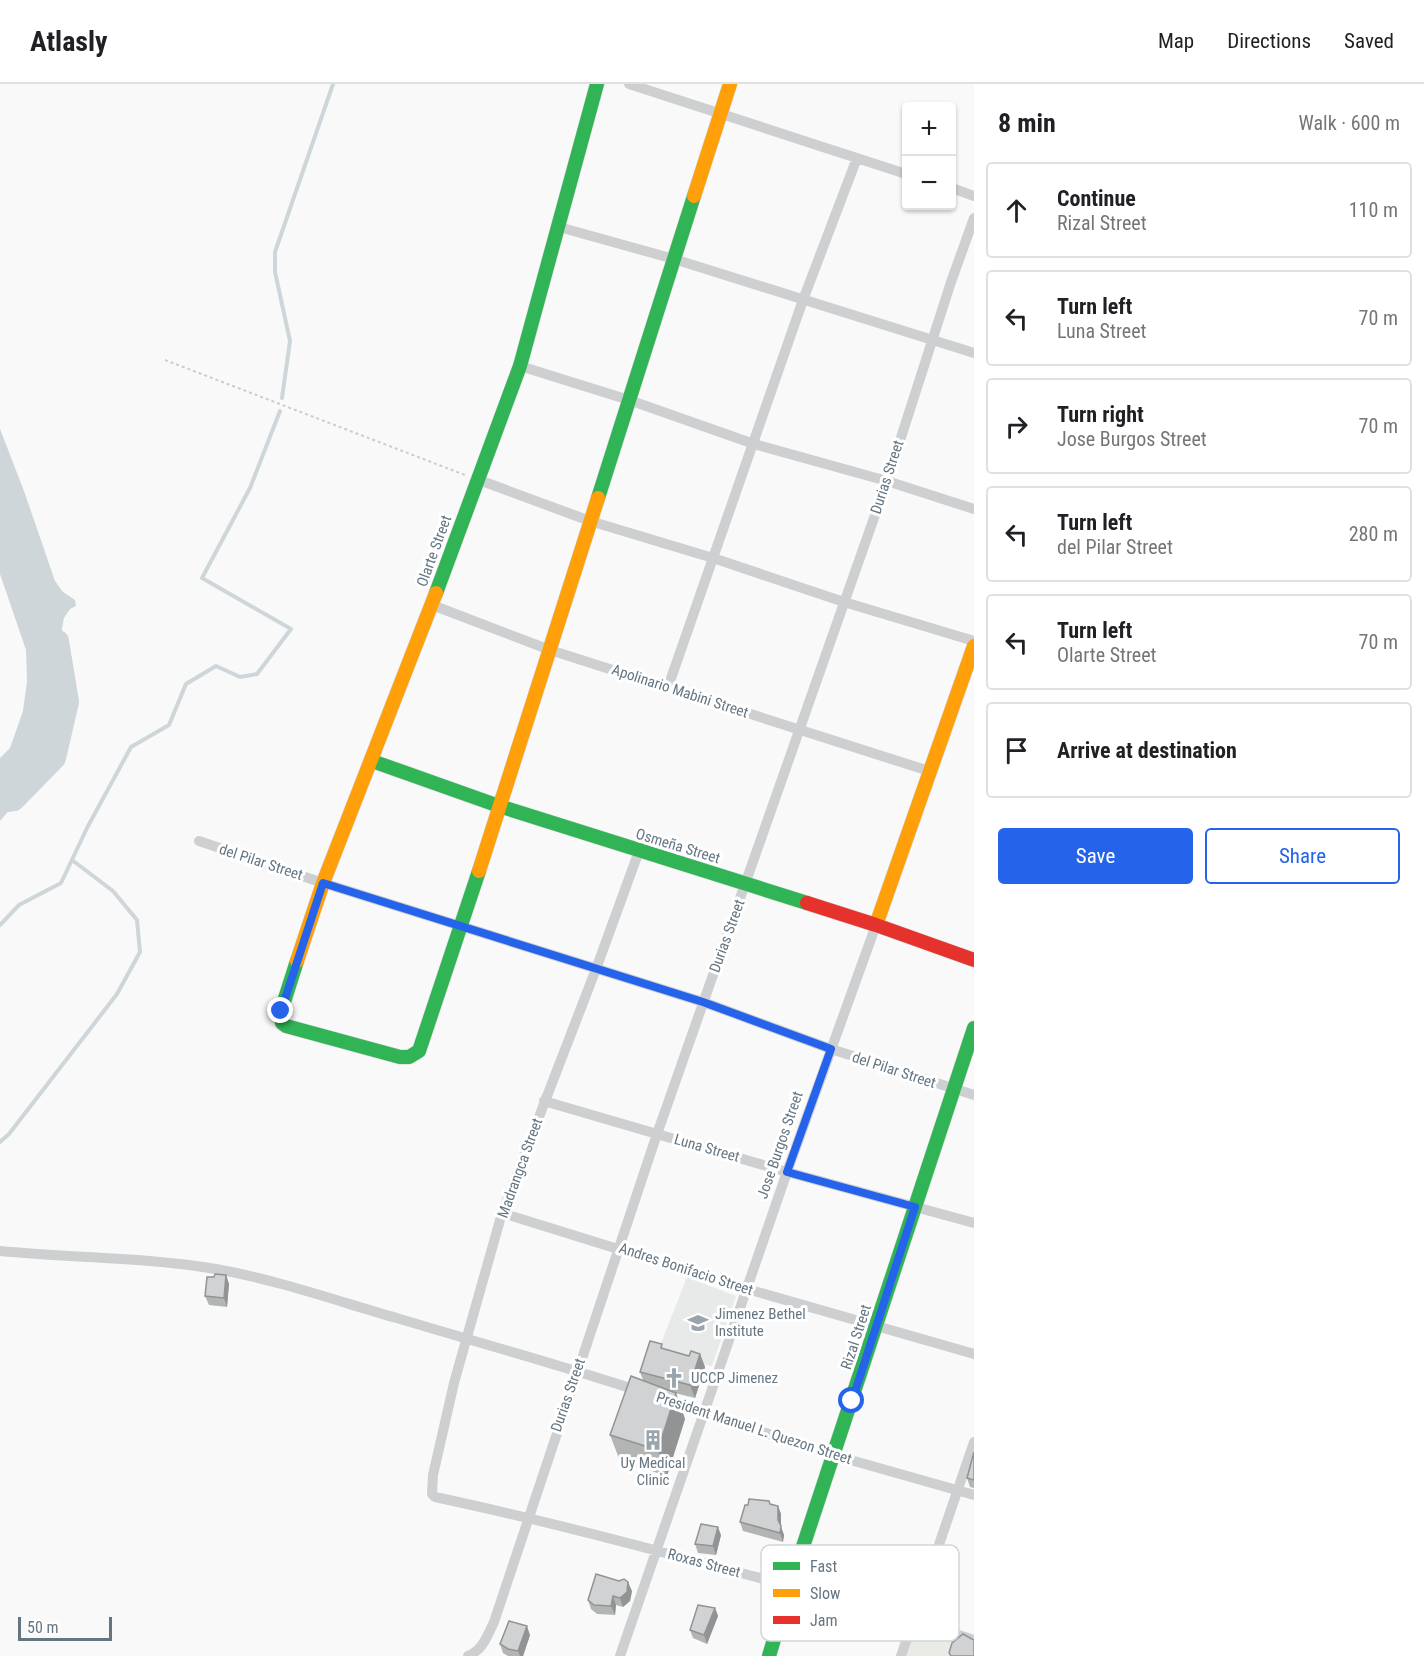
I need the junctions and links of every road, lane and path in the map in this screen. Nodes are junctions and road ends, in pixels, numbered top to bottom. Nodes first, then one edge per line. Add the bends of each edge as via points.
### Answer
1 (597, 84) edge
2 (629, 84) edge
3 (730, 84) edge
4 (721, 114) junction
5 (857, 158) junction
6 (902, 173) edge
7 (956, 190) edge
8 (974, 195) edge
9 (974, 218) edge
10 (559, 227) junction
11 (674, 259) junction
12 (803, 300) junction
13 (932, 340) junction
14 (974, 353) edge
15 (165, 360) dead end
16 (520, 366) junction
17 (629, 400) junction
18 (754, 444) junction
19 (478, 480) junction
20 (887, 481) junction
21 (974, 509) edge
22 (590, 521) junction
23 (713, 558) junction
24 (844, 602) junction
25 (432, 605) junction
26 (974, 641) edge
27 (974, 646) edge
28 (550, 650) junction
29 (668, 687) junction
30 (799, 729) junction
31 (372, 761) junction
32 (929, 771) junction
33 (499, 806) junction
34 (199, 841) dead end
35 (639, 851) junction
36 (323, 883) junction
37 (746, 884) junction
38 (460, 925) junction
39 (876, 925) junction
40 (974, 960) edge
41 (596, 969) junction
42 (703, 1002) junction
43 (974, 1028) edge
44 (831, 1049) junction
45 (953, 1088) junction
46 (974, 1095) edge
47 (544, 1101) junction
48 (657, 1134) junction
49 (787, 1172) junction
50 (915, 1207) junction
51 (502, 1213) junction
52 (974, 1223) edge
53 (619, 1248) junction
54 (0, 1251) edge
55 (747, 1289) junction
56 (877, 1326) junction
57 (465, 1339) junction
58 (974, 1354) edge
59 (577, 1370) junction
60 (703, 1413) junction
61 (974, 1442) edge
62 (833, 1455) junction
63 (958, 1490) junction
64 (432, 1494) joint
65 (974, 1496) edge
66 (528, 1519) junction
67 (803, 1545) edge
68 (939, 1545) edge
69 (656, 1550) junction
70 (761, 1578) edge
71 (959, 1635) edge
72 (974, 1640) edge
73 (774, 1641) edge
74 (906, 1641) edge
75 (472, 1654) edge
76 (620, 1656) edge
77 (770, 1656) edge
78 (901, 1656) edge

1 - 10 street, Olarte Street
2 - 4 street
3 - 4 street
4 - 5 street
4 - 11 street
5 - 6 street
5 - 12 street
7 - 8 street
9 - 13 street, Durias Street
10 - 11 street
10 - 16 street, Olarte Street
11 - 12 street
11 - 17 street
12 - 13 street
12 - 18 street
13 - 14 street
13 - 20 street, Durias Street
15 - 19 path
16 - 17 street
16 - 19 street, Olarte Street
17 - 18 street
17 - 22 street
18 - 20 street
18 - 23 street
19 - 22 street
19 - 25 street, Olarte Street
20 - 21 street
20 - 24 street, Durias Street
22 - 23 street
22 - 28 street
23 - 24 street
23 - 29 street
24 - 26 street
24 - 30 street, Durias Street
25 - 28 street, Apolinario Mabini Street
25 - 31 street, Olarte Street
27 - 32 street, Jose Burgos Street
28 - 29 street, Apolinario Mabini Street
28 - 33 street
29 - 30 street, Apolinario Mabini Street
30 - 32 street, Apolinario Mabini Street
30 - 37 street, Durias Street
31 - 33 street, Osmeña Street
31 - 36 street, Olarte Street
32 - 39 street, Jose Burgos Street
33 - 35 street, Osmeña Street
33 - 38 street
34 - 36 street, del Pilar Street
35 - 37 street, Osmeña Street
35 - 41 street, Madrangca Street
36 - 38 street, del Pilar Street
36 - 38 street, Olarte Street via 281,1011 282,1023 296,1030 400,1057 415,1054 435,1006
37 - 39 street, Osmeña Street
37 - 42 street, Durias Street
38 - 41 street, del Pilar Street
39 - 40 street, Osmeña Street
39 - 44 street, Jose Burgos Street
41 - 42 street, del Pilar Street
41 - 47 street, Madrangca Street
42 - 44 street, del Pilar Street
42 - 48 street, Durias Street
43 - 45 street, Rizal Street
44 - 45 street, del Pilar Street
44 - 49 street, Jose Burgos Street
45 - 46 street, del Pilar Street
45 - 50 street, Rizal Street
47 - 48 street, Luna Street
47 - 51 street, Madrangca Street
48 - 49 street, Luna Street
48 - 53 street, Durias Street
49 - 50 street, Luna Street
49 - 55 street, Jose Burgos Street
50 - 52 street, Luna Street
50 - 56 street, Rizal Street
51 - 53 street, Andres Bonifacio Street
51 - 57 street, Madrangca Street
53 - 55 street, Andres Bonifacio Street
53 - 59 street, Durias Street
54 - 57 street, President Manuel L. Quezon Street via 133,1258 220,1270
55 - 56 street, Andres Bonifacio Street
55 - 60 street, Jose Burgos Street
56 - 58 street, Andres Bonifacio Street
56 - 62 street, Rizal Street
57 - 59 street, President Manuel L. Quezon Street
57 - 64 street, Madrangca Street
59 - 60 street, President Manuel L. Quezon Street
59 - 66 street, Durias Street
60 - 62 street, President Manuel L. Quezon Street
60 - 69 street, Jose Burgos Street
61 - 63 street
62 - 63 street, President Manuel L. Quezon Street
62 - 67 street, Rizal Street
63 - 65 street, President Manuel L. Quezon Street
63 - 68 street
64 - 66 street, Roxas Street
66 - 69 street, Roxas Street
66 - 75 street, Durias Street via 494,1622 484,1643
69 - 70 street, Roxas Street
69 - 76 street, Jose Burgos Street
71 - 72 street, Roxas Street
73 - 77 street, Rizal Street
74 - 78 street

